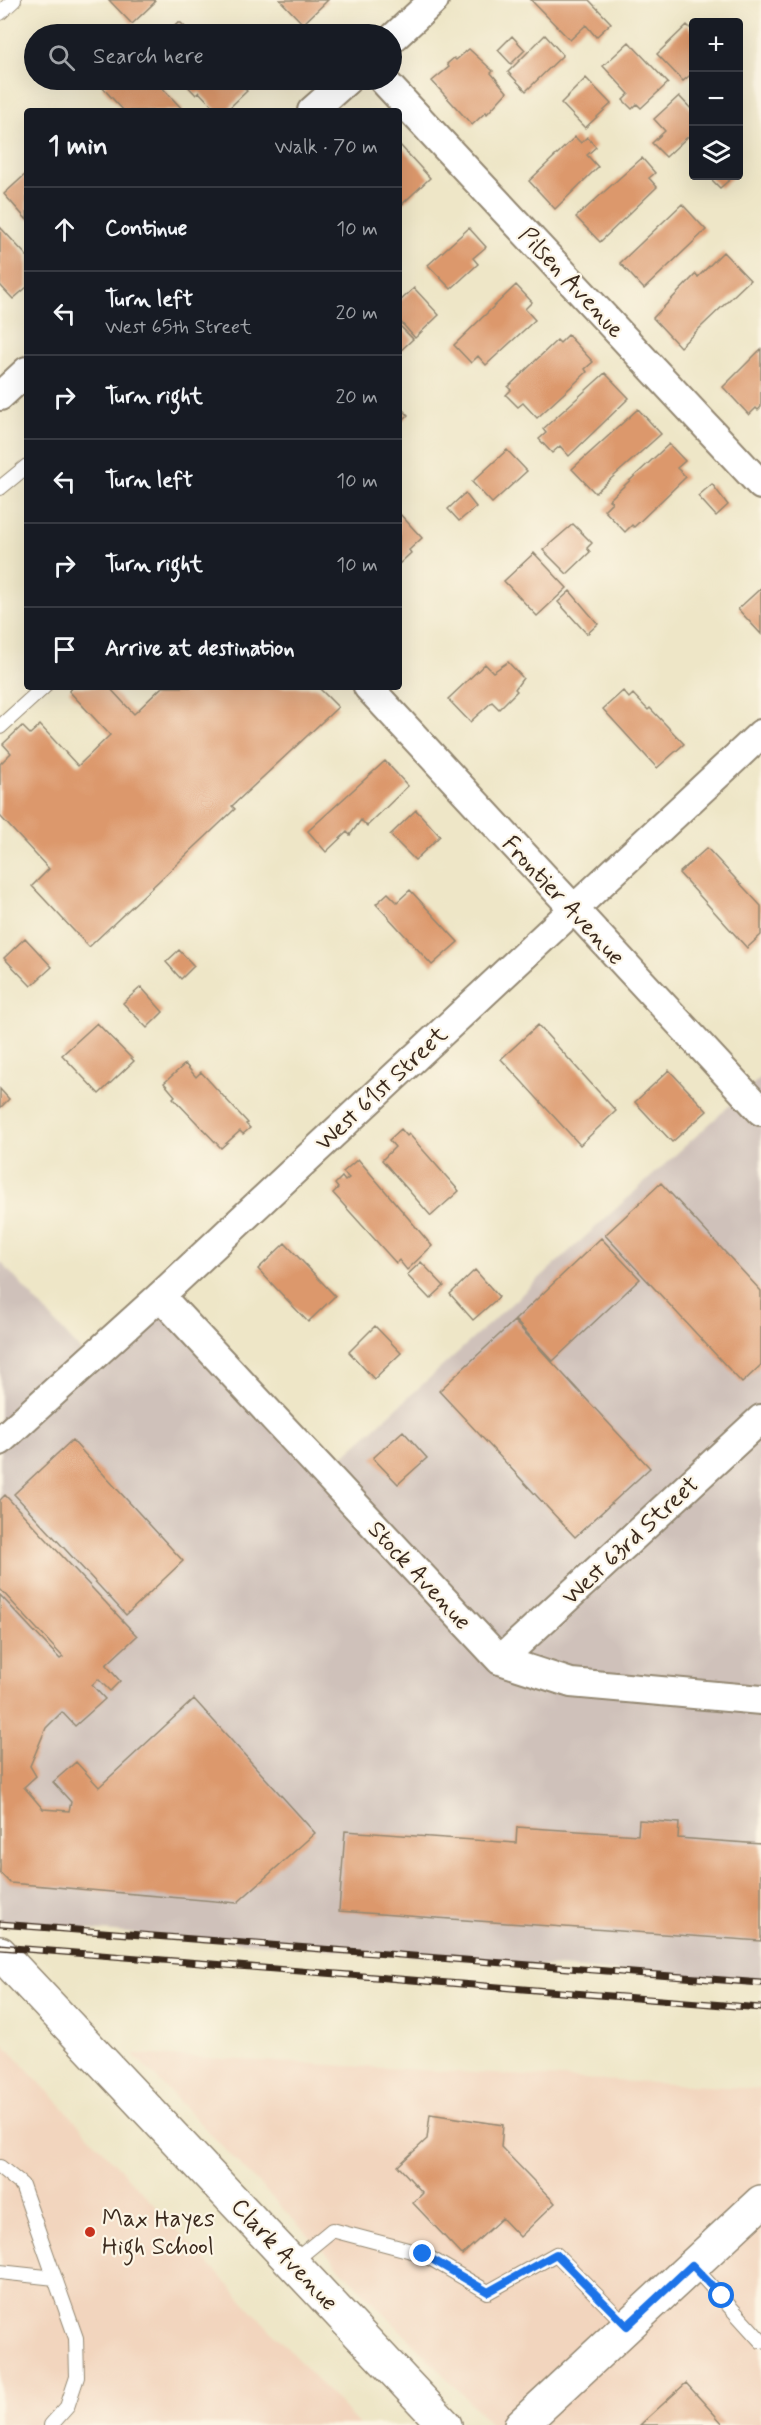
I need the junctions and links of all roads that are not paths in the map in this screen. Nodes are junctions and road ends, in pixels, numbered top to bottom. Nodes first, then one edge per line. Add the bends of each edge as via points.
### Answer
1 (14, 0) edge
2 (434, 0) edge
3 (0, 13) edge
4 (402, 30) edge
5 (336, 90) edge
6 (392, 90) edge
7 (315, 108) edge
8 (24, 373) edge
9 (0, 396) edge
10 (24, 468) edge
11 (761, 485) edge
12 (0, 488) edge
13 (41, 690) edge
14 (371, 690) edge
15 (0, 727) edge
16 (761, 734) edge
17 (572, 909) junction
18 (761, 1112) edge
19 (160, 1296) junction
20 (761, 1419) edge
21 (0, 1441) edge
22 (500, 1660) junction
23 (761, 1700) edge
24 (0, 1953) edge
25 (0, 2167) edge
26 (761, 2202) edge
27 (293, 2262) junction
28 (692, 2265) junction
29 (0, 2272) edge
30 (55, 2278) junction
31 (627, 2326) junction
32 (761, 2341) edge
33 (51, 2425) edge
34 (445, 2425) edge
35 (521, 2425) edge

1 - 3 lane
2 - 4 street
5 - 7 street
6 - 11 street, Pilsen Avenue
8 - 9 street
10 - 12 lane
13 - 15 lane
14 - 17 street, Frontier Avenue
16 - 17 street, West 61st Street
17 - 18 street, Frontier Avenue
17 - 19 street, West 61st Street
19 - 21 street, West 61st Street
19 - 22 street, Stock Avenue
20 - 22 street, West 63rd Street
22 - 23 street, Stock Avenue via 572,1683
24 - 27 street, Clark Avenue
25 - 30 lane via 22,2185
26 - 28 street
27 - 31 lane via 332,2230 423,2254 488,2292 556,2254
27 - 34 street, Clark Avenue
28 - 31 street
28 - 32 lane
29 - 30 lane
30 - 33 lane via 76,2338 77,2377 67,2407
31 - 35 street

